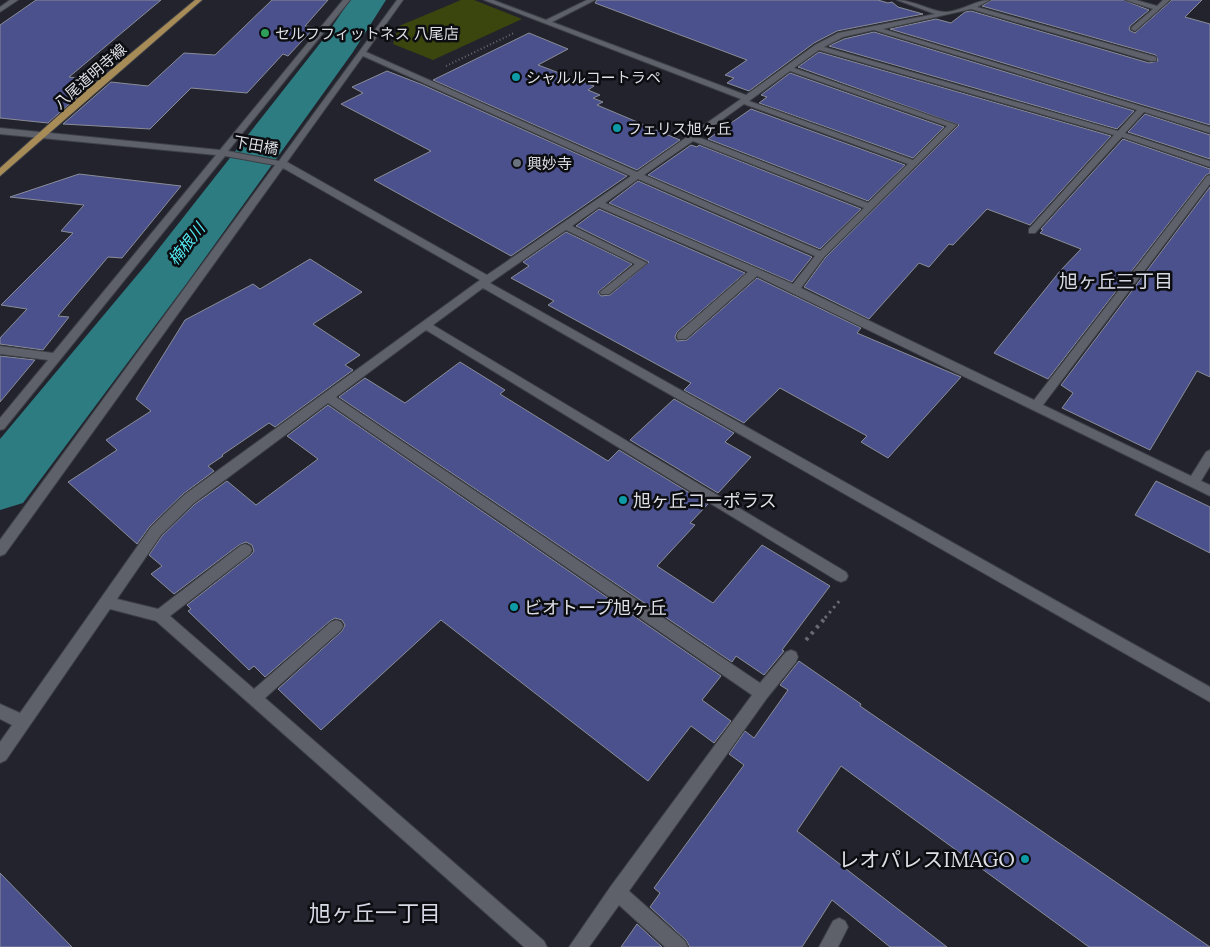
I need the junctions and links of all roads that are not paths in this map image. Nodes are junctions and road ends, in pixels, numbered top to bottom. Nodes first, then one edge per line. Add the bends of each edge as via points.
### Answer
1 (15, 0) edge
2 (199, 0) edge
3 (347, 0) edge
4 (400, 0) edge
5 (487, 0) edge
6 (592, 0) edge
7 (900, 0) edge
8 (988, 0) edge
9 (1128, 0) edge
10 (1167, 0) edge
11 (971, 7) junction
12 (1158, 8) junction
13 (0, 10) edge
14 (944, 14) junction
15 (544, 21) junction
16 (872, 28) junction
17 (1134, 29) dead end
18 (818, 47) junction
19 (362, 53) junction
20 (1153, 59) dead end
21 (788, 68) junction
22 (744, 100) junction
23 (1142, 109) junction
24 (1210, 130) edge
25 (0, 131) edge
26 (1120, 134) junction
27 (44, 136) junction
28 (692, 138) junction
29 (224, 153) junction
30 (914, 163) junction
31 (283, 164) junction
32 (1210, 164) edge
33 (0, 173) edge
34 (638, 176) junction
35 (1210, 178) edge
36 (598, 203) junction
37 (870, 207) junction
38 (565, 226) junction
39 (1032, 231) dead end
40 (821, 255) junction
41 (756, 272) junction
42 (485, 281) junction
43 (796, 289) junction
44 (605, 292) dead end
45 (425, 325) junction
46 (682, 336) dead end
47 (0, 350) edge
48 (56, 357) junction
49 (328, 397) junction
50 (1036, 406) junction
51 (0, 426) edge
52 (1210, 455) edge
53 (1194, 483) junction
54 (1210, 491) edge
55 (0, 550) edge
56 (245, 550) dead end
57 (841, 576) road end
58 (107, 602) junction
59 (160, 616) junction
60 (336, 626) dead end
61 (791, 657) road end
62 (762, 693) junction
63 (1210, 695) edge
64 (254, 698) junction
65 (0, 711) edge
66 (23, 722) junction
67 (0, 755) edge
68 (617, 892) junction
69 (839, 928) dead end
70 (538, 947) edge
71 (578, 947) edge
72 (679, 947) edge
73 (828, 947) edge

1 - 13 street
2 - 27 main road, 八尾道明寺線 via 91,91
3 - 29 street
4 - 19 street
5 - 15 street
6 - 15 street
7 - 14 street
8 - 11 street
9 - 12 street
10 - 12 street
11 - 14 street
11 - 20 street
12 - 17 street
14 - 16 street
15 - 22 street
16 - 18 street via 841,35
16 - 23 street
18 - 21 street
18 - 26 street
19 - 31 street
19 - 34 street
21 - 22 street
21 - 30 street via 954,125
22 - 28 street
22 - 30 street
23 - 24 street
23 - 26 street
25 - 27 street, 下田橋
26 - 32 street
26 - 39 street
27 - 29 street, 下田橋
27 - 33 main road, 八尾道明寺線
28 - 34 street
28 - 37 street
29 - 31 street, 下田橋
29 - 48 street
30 - 37 street
31 - 42 street, 下田橋
31 - 55 street
34 - 36 street
34 - 40 street
35 - 50 street
36 - 38 street
36 - 41 street
37 - 40 street
38 - 42 street
38 - 44 street via 642,262
40 - 43 street
41 - 43 street
41 - 46 street
42 - 45 street
42 - 63 street, 下田橋
43 - 50 street
45 - 49 street
45 - 57 street
47 - 48 street
48 - 51 street
49 - 58 street via 189,499 156,531
49 - 62 street
50 - 53 street
52 - 53 street
53 - 54 street
56 - 59 street
58 - 59 street
58 - 66 street
59 - 64 street
60 - 64 street
61 - 62 street
62 - 68 street
64 - 70 street
65 - 66 street
66 - 67 street
68 - 71 street
68 - 72 street
69 - 73 street

